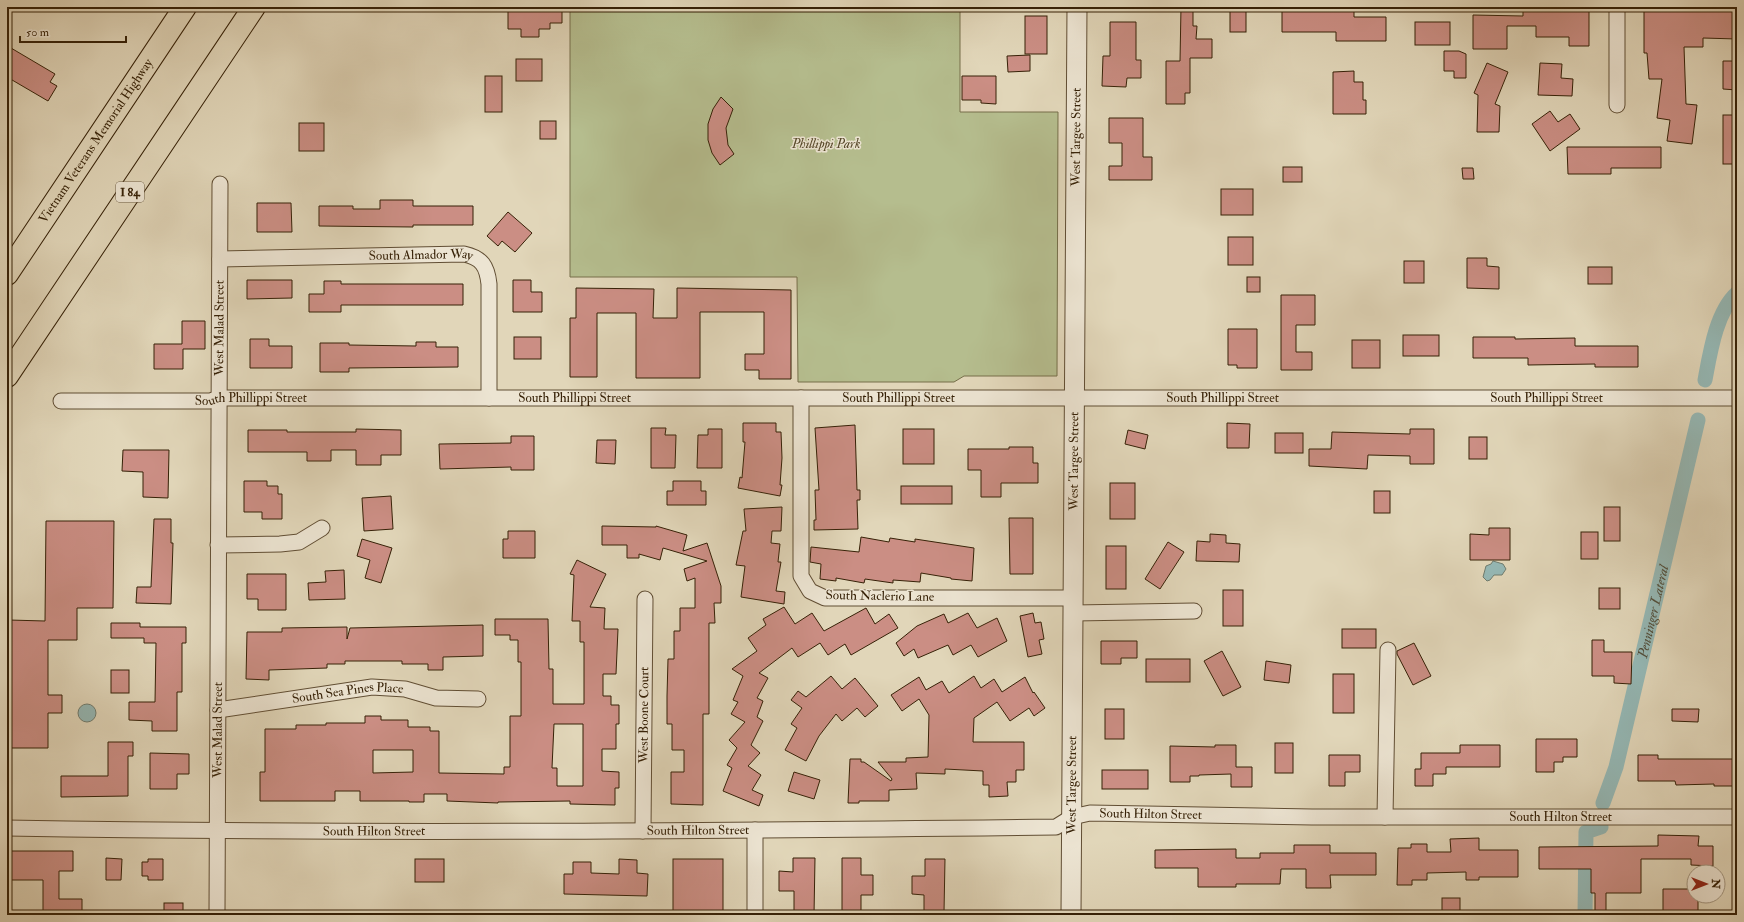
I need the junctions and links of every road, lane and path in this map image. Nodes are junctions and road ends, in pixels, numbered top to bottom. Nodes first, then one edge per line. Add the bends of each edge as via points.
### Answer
1 (185, 7) edge
2 (254, 7) edge
3 (1077, 7) edge
4 (1617, 7) edge
5 (1617, 106) dead end
6 (84, 156) junction
7 (220, 184) dead end
8 (7, 256) edge
9 (220, 259) junction
10 (7, 274) edge
11 (7, 376) edge
12 (219, 398) junction
13 (489, 398) junction
14 (801, 398) junction
15 (1074, 398) junction
16 (1737, 398) edge
17 (61, 401) dead end
18 (322, 528) dead end
19 (218, 545) junction
20 (645, 599) dead end
21 (1074, 605) junction
22 (1194, 611) dead end
23 (1388, 650) dead end
24 (478, 699) dead end
25 (218, 710) junction
26 (1072, 817) junction
27 (1385, 817) junction
28 (1737, 817) edge
29 (7, 828) edge
30 (755, 830) junction
31 (643, 831) junction
32 (217, 832) junction
33 (217, 915) edge
34 (755, 915) edge
35 (1072, 915) edge

1 - 6 highway, Vietnam Veterans Memorial Highway
2 - 11 highway, I 84
3 - 15 street, West Targee Street
4 - 5 street
6 - 8 highway
6 - 10 highway, Vietnam Veterans Memorial Highway
7 - 9 street, West Malad Street
9 - 12 street, West Malad Street
9 - 13 street, South Almador Way via 464,254 474,256 482,262 488,279
12 - 13 street, South Phillippi Street
12 - 17 street, South Phillippi Street via 210,401
12 - 19 street, West Malad Street
13 - 14 street, South Phillippi Street
14 - 15 street, South Phillippi Street
14 - 21 street, South Naclerio Lane via 801,576 810,591 825,598
15 - 16 street, South Phillippi Street
15 - 21 street, West Targee Street
18 - 19 street via 299,542
19 - 25 street, West Malad Street
20 - 31 street, West Boone Court
21 - 22 street, South Naclerio Lane
21 - 26 street, West Targee Street
23 - 27 street
24 - 25 street, South Sea Pines Place via 436,698 404,689 372,687
25 - 32 street, West Malad Street
26 - 27 street, South Hilton Street via 1090,813
26 - 30 street, South Hilton Street via 1056,827
26 - 35 street, West Targee Street
27 - 28 street, South Hilton Street
29 - 32 street, South Hilton Street
30 - 31 street, South Hilton Street
30 - 34 street
31 - 32 street, South Hilton Street
32 - 33 street, West Malad Street

